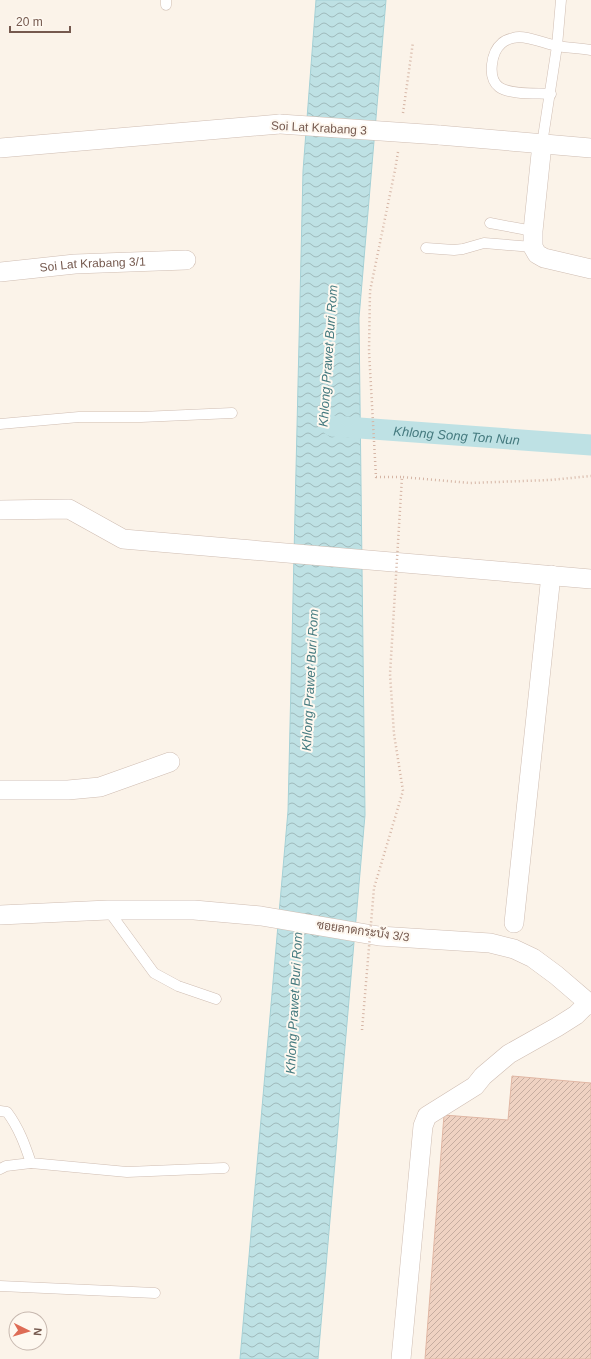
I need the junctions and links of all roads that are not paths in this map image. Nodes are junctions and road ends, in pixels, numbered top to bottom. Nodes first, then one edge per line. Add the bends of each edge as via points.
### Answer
1 (561, 0) edge
2 (557, 46) junction
3 (591, 50) edge
4 (551, 94) junction
5 (542, 144) junction
6 (0, 148) edge
7 (591, 148) edge
8 (490, 223) dead end
9 (533, 239) junction
10 (426, 248) dead end
11 (186, 260) dead end
12 (591, 269) edge
13 (0, 272) edge
14 (232, 413) dead end
15 (0, 424) edge
16 (0, 510) edge
17 (551, 575) junction
18 (591, 579) edge
19 (170, 762) dead end
20 (0, 790) edge
21 (108, 910) junction
22 (0, 915) edge
23 (514, 923) dead end
24 (216, 999) dead end
25 (590, 1004) edge
26 (0, 1111) edge
27 (31, 1163) junction
28 (224, 1168) dead end
29 (0, 1169) edge
30 (0, 1286) edge
31 (155, 1293) dead end
32 (401, 1359) edge

1 - 2 lane
2 - 3 lane
2 - 4 lane
2 - 4 lane via 529,38 514,37 502,42 496,50 492,66 493,80 499,87 518,92
4 - 5 lane
5 - 6 street, Soi Lat Krabang 3, bridge via 280,124
5 - 7 street, Soi Lat Krabang 3
5 - 9 street
8 - 9 lane
9 - 10 lane via 484,243 454,250
9 - 12 street via 537,254 544,258
11 - 13 street, Soi Lat Krabang 3/1 via 75,264
14 - 15 lane via 79,417
16 - 17 street via 69,509 123,539
17 - 18 street
17 - 23 street
19 - 20 street via 100,787 68,790
21 - 22 street, ซอยลาดกระบัง 3/3
21 - 24 lane via 154,973 178,986
21 - 25 street, ซอยลาดกระบัง 3/3 via 194,910 261,916 379,936 490,943 514,949 533,958
25 - 32 street via 557,1027 509,1054 475,1086 427,1116 423,1126
26 - 27 lane via 7,1112 13,1121
27 - 28 lane via 127,1172
27 - 29 lane
30 - 31 lane

